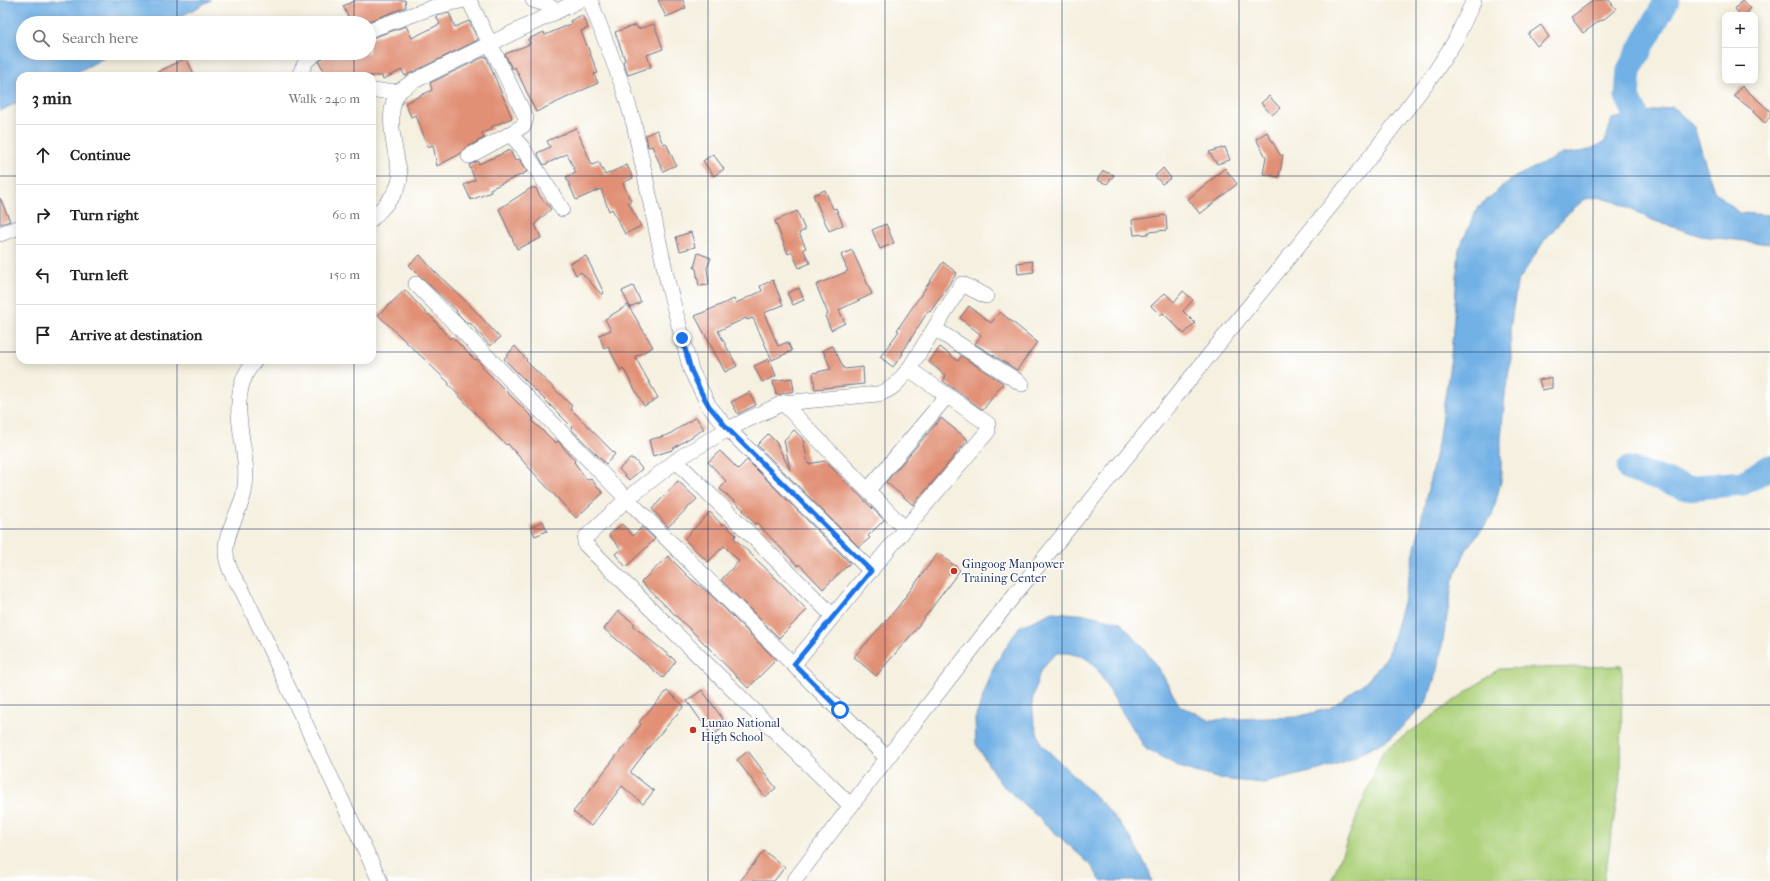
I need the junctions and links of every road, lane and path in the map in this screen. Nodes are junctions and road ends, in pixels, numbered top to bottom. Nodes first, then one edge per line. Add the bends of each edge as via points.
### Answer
1 (464, 0) edge
2 (470, 0) edge
3 (533, 0) edge
4 (580, 0) edge
5 (590, 0) edge
6 (1474, 0) edge
7 (557, 11) junction
8 (376, 28) edge
9 (490, 44) junction
10 (307, 60) edge
11 (300, 72) edge
12 (376, 90) edge
13 (400, 91) junction
14 (510, 134) junction
15 (469, 156) dead end
16 (562, 209) dead end
17 (376, 215) edge
18 (16, 228) edge
19 (0, 234) edge
20 (416, 284) dead end
21 (986, 296) dead end
22 (935, 329) junction
23 (253, 364) edge
24 (909, 369) junction
25 (1022, 384) dead end
26 (947, 396) junction
27 (783, 403) junction
28 (728, 429) junction
29 (676, 461) junction
30 (868, 490) junction
31 (627, 499) junction
32 (905, 529) junction
33 (871, 571) junction
34 (833, 616) junction
35 (794, 664) junction
36 (887, 758) junction
37 (851, 806) junction
38 (380, 881) edge
39 (794, 881) edge

1 - 8 street via 434,7
2 - 9 street
3 - 7 street
4 - 7 street
5 - 28 street via 623,87 634,124 668,284 691,370 709,406
6 - 36 street via 1455,41 1435,72 1373,154 1020,588
7 - 9 street
9 - 13 street via 416,80
9 - 14 street via 526,118 524,125
10 - 11 street
12 - 13 street
13 - 17 street via 392,103 391,115 400,183
14 - 15 street
14 - 16 street via 522,147
18 - 19 street
20 - 31 street
21 - 22 street via 962,284
22 - 24 street
22 - 25 street
23 - 38 street via 244,378 239,399 246,478 244,494 229,535 226,550 228,563
24 - 26 street
24 - 27 street via 891,390 878,394
26 - 30 street
26 - 32 street via 988,424 988,431
27 - 28 street
27 - 30 street
28 - 29 street
28 - 33 street
29 - 31 street
29 - 34 street
30 - 32 street
31 - 35 street
31 - 37 street via 586,537 585,544
32 - 33 street
33 - 34 street
34 - 35 street
35 - 36 street
36 - 37 street
37 - 39 street

